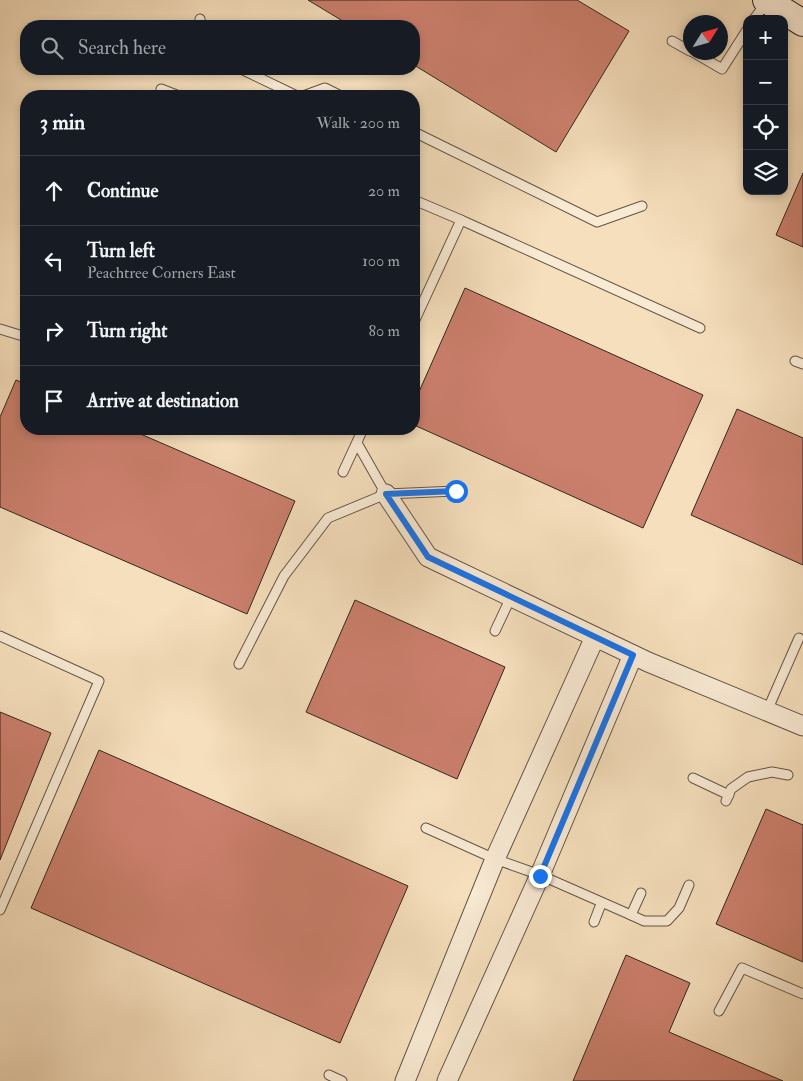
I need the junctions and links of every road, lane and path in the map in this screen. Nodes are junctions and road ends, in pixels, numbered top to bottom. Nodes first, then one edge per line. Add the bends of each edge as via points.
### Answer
1 (763, 5) edge
2 (803, 23) edge
3 (743, 36) edge
4 (672, 41) dead end
5 (683, 47) edge
6 (706, 60) edge
7 (728, 60) edge
8 (728, 60) edge
9 (253, 75) edge
10 (285, 90) edge
11 (420, 135) edge
12 (420, 203) edge
13 (642, 206) dead end
14 (461, 220) junction
15 (420, 309) edge
16 (700, 328) dead end
17 (0, 329) edge
18 (20, 335) edge
19 (361, 435) edge
20 (357, 442) junction
21 (343, 472) dead end
22 (456, 491) dead end
23 (386, 494) junction
24 (511, 597) junction
25 (496, 631) dead end
26 (0, 636) edge
27 (595, 637) junction
28 (800, 638) dead end
29 (640, 659) junction
30 (239, 664) dead end
31 (767, 711) junction
32 (803, 726) edge
33 (788, 775) dead end
34 (693, 778) dead end
35 (426, 828) dead end
36 (495, 859) junction
37 (540, 876) junction
38 (689, 885) dead end
39 (640, 893) dead end
40 (601, 904) junction
41 (0, 910) edge
42 (630, 916) junction
43 (594, 922) dead end
44 (803, 994) edge
45 (719, 1011) dead end
46 (329, 1075) dead end
47 (342, 1081) edge
48 (405, 1081) edge
49 (448, 1081) edge

1 - 2 street
3 - 8 lane
4 - 5 lane
6 - 7 lane via 722,69
9 - 10 lane
11 - 13 lane via 597,222
12 - 14 lane
14 - 15 lane
14 - 16 lane
17 - 18 lane
19 - 20 lane
20 - 21 lane
20 - 23 lane
22 - 23 lane
23 - 24 street via 428,557
23 - 30 lane via 328,518 284,576
24 - 25 lane
24 - 27 street
26 - 41 lane via 100,680
27 - 29 street
27 - 36 street
28 - 31 lane
29 - 31 street
29 - 37 street
31 - 32 street
33 - 34 lane via 772,772 748,777 731,789 727,798
35 - 36 lane
36 - 37 lane
36 - 48 street
37 - 40 lane
37 - 49 street
38 - 42 lane via 679,908 666,921 644,921
39 - 42 lane
40 - 42 lane
40 - 43 lane
44 - 45 lane via 742,968
46 - 47 lane

